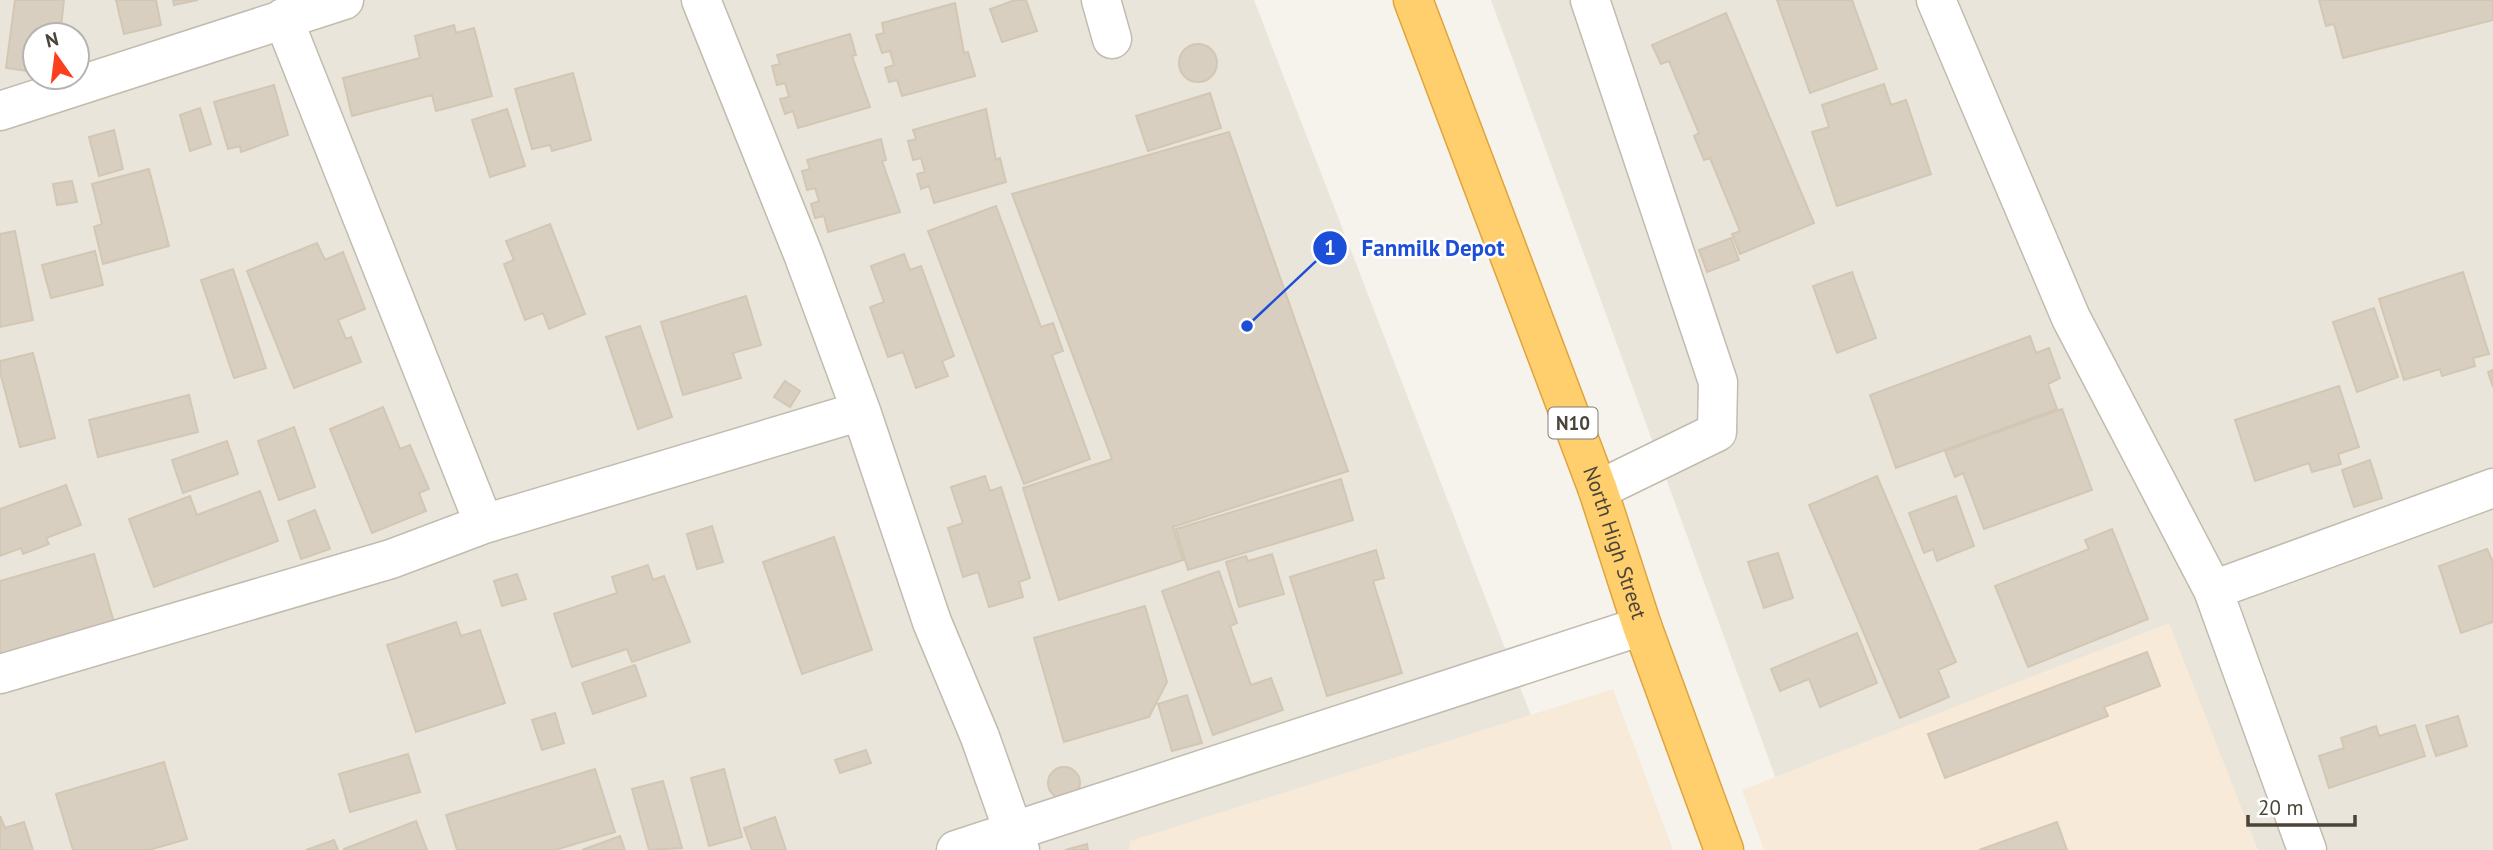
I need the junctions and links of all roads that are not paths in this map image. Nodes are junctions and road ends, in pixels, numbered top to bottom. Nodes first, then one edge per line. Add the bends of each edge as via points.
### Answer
1 (344, 0) edge
2 (701, 0) edge
3 (1101, 0) edge
4 (1413, 0) edge
5 (1590, 0) edge
6 (1936, 0) edge
7 (283, 18) junction
8 (1112, 39) dead end
9 (0, 111) edge
10 (861, 411) junction
11 (2493, 488) edge
12 (1598, 490) junction
13 (484, 524) junction
14 (2213, 590) junction
15 (1642, 626) junction
16 (0, 674) edge
17 (1016, 841) edge
18 (956, 850) edge
19 (1724, 850) edge
20 (2307, 850) edge

1 - 7 street
2 - 10 street
3 - 8 street
4 - 12 highway, North High Street / N10
5 - 12 street via 1718,382 1717,432
6 - 14 street via 2071,318
7 - 9 street
7 - 13 street
10 - 13 street
10 - 17 street via 932,622 980,737
11 - 14 street
12 - 15 highway, North High Street / N10
13 - 16 street via 391,559
14 - 20 street
15 - 17 street
15 - 19 highway, North High Street / N10
17 - 18 street

